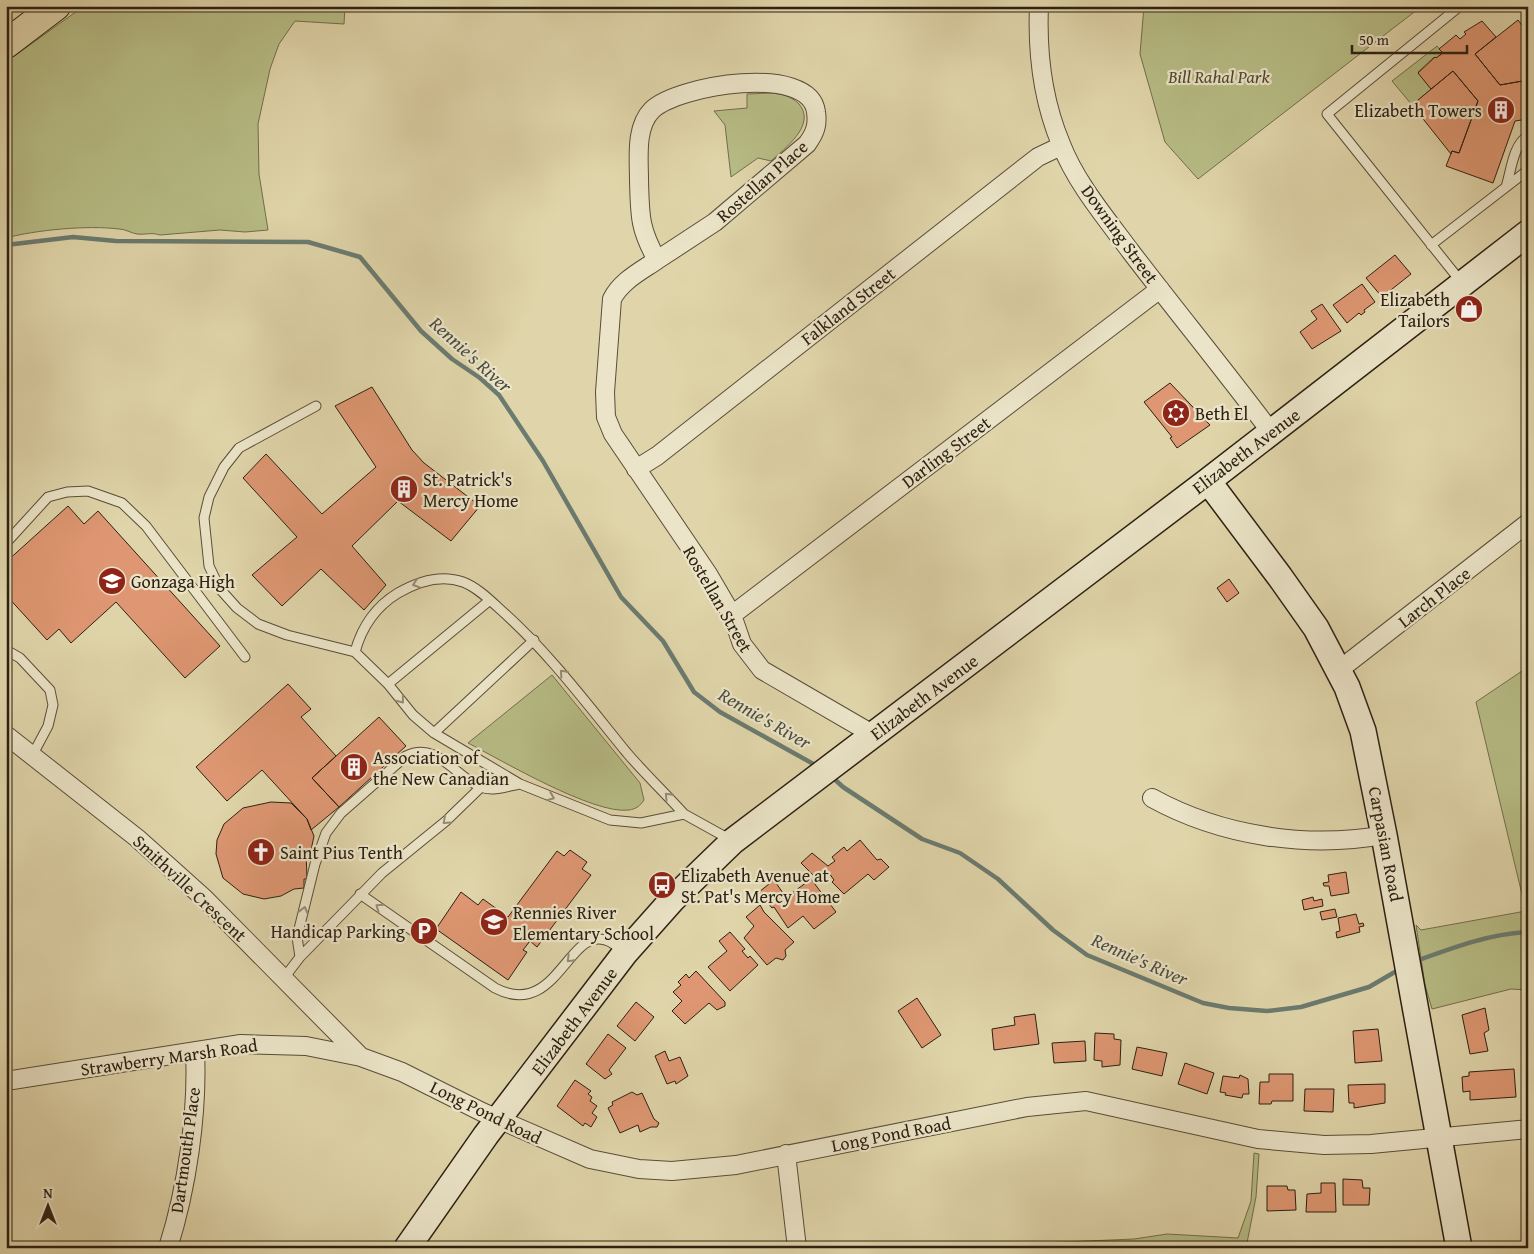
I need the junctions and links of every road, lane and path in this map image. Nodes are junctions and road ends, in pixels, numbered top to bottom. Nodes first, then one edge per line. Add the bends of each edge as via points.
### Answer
1 (56, 6) edge
2 (1039, 6) edge
3 (1460, 6) edge
4 (6, 44) edge
5 (1528, 136) edge
6 (1061, 146) junction
7 (1528, 170) edge
8 (1506, 187) junction
9 (1528, 233) edge
10 (1431, 245) junction
11 (657, 260) junction
12 (1464, 285) junction
13 (1160, 289) junction
14 (316, 406) dead end
15 (1271, 432) junction
16 (636, 470) junction
17 (1208, 481) junction
18 (1528, 523) edge
19 (6, 543) edge
20 (490, 600) junction
21 (732, 615) junction
22 (534, 640) junction
23 (6, 650) edge
24 (355, 652) junction
25 (245, 657) dead end
26 (1339, 670) junction
27 (388, 684) junction
28 (434, 733) junction
29 (6, 735) edge
30 (874, 736) junction
31 (32, 756) junction
32 (520, 784) junction
33 (481, 787) junction
34 (1152, 798) dead end
35 (684, 814) junction
36 (1384, 836) junction
37 (733, 841) junction
38 (360, 894) junction
39 (625, 953) junction
40 (300, 957) junction
41 (284, 978) junction
42 (195, 1051) junction
43 (361, 1056) junction
44 (6, 1081) edge
45 (498, 1119) junction
46 (1528, 1129) edge
47 (1439, 1136) junction
48 (786, 1154) junction
49 (168, 1248) edge
50 (407, 1248) edge
51 (797, 1248) edge
52 (1459, 1248) edge

1 - 4 main road
2 - 6 street, Downing Street via 1040,54 1045,87
3 - 10 lane via 1327,114
5 - 8 lane via 1522,139 1517,149
6 - 13 street, Downing Street via 1103,215
6 - 16 street, Falkland Street via 1038,157
7 - 8 lane
8 - 10 lane
9 - 12 main road, Elizabeth Avenue
10 - 12 lane
11 - 11 street, Rostellan Place via 731,210 807,144 815,134 817,122 812,100 789,86 742,84 683,94 652,110 640,138 640,224
11 - 16 street, Rostellan Place via 617,290 610,312 606,417
12 - 15 main road, Elizabeth Avenue
13 - 15 street, Downing Street
13 - 21 street, Darling Street
14 - 24 lane via 239,448 224,467 209,498 204,518 209,566 220,589 258,624 287,635
15 - 17 main road, Elizabeth Avenue
16 - 21 street, Rostellan Street via 708,574
17 - 26 main road, Carpasian Road via 1300,605
17 - 30 main road, Elizabeth Avenue
18 - 26 street, Larch Place
19 - 25 lane via 48,497 88,491 122,503 146,526
20 - 22 lane
20 -> 24 lane via 464,582 450,579 433,579 410,586 387,600 370,616
20 - 27 lane
21 - 30 street, Rostellan Street via 742,644 762,670
22 - 28 lane
35 -> 22 lane
23 - 31 lane via 20,658 50,690 53,705 48,726
24 - 27 lane
26 - 36 main road, Carpasian Road via 1363,731
27 -> 28 lane
28 - 32 lane
29 - 31 street, Smithville Crescent
30 - 37 main road, Elizabeth Avenue
31 - 41 street, Smithville Crescent via 137,838 205,899
32 - 33 lane via 495,789
32 -> 35 lane via 610,820 642,823
33 -> 38 lane
40 -> 33 lane via 297,937 315,864 326,833 342,813 406,756 418,752 433,754
34 - 36 street via 1204,821 1264,836 1324,841
35 - 37 lane
36 - 47 main road, Carpasian Road
37 - 39 main road, Elizabeth Avenue via 673,898
39 -> 38 lane via 605,940 595,939 581,948 539,991 509,995
38 - 40 lane
39 - 45 main road, Elizabeth Avenue
40 - 41 lane
41 - 43 street, Smithville Crescent
42 - 43 street, Strawberry Marsh Road via 241,1044 280,1044
42 - 44 street, Strawberry Marsh Road
42 - 49 street, Dartmouth Place via 194,1100 187,1162
43 - 45 street, Long Pond Road via 402,1072
45 - 48 street, Long Pond Road via 590,1159 639,1169 700,1170
45 - 50 main road, Elizabeth Avenue
46 - 47 street, Long Pond Road
47 - 48 street, Long Pond Road via 1347,1145 1297,1144 1258,1139 1086,1101 1027,1107
47 - 52 main road, Carpasian Road
48 - 51 street

